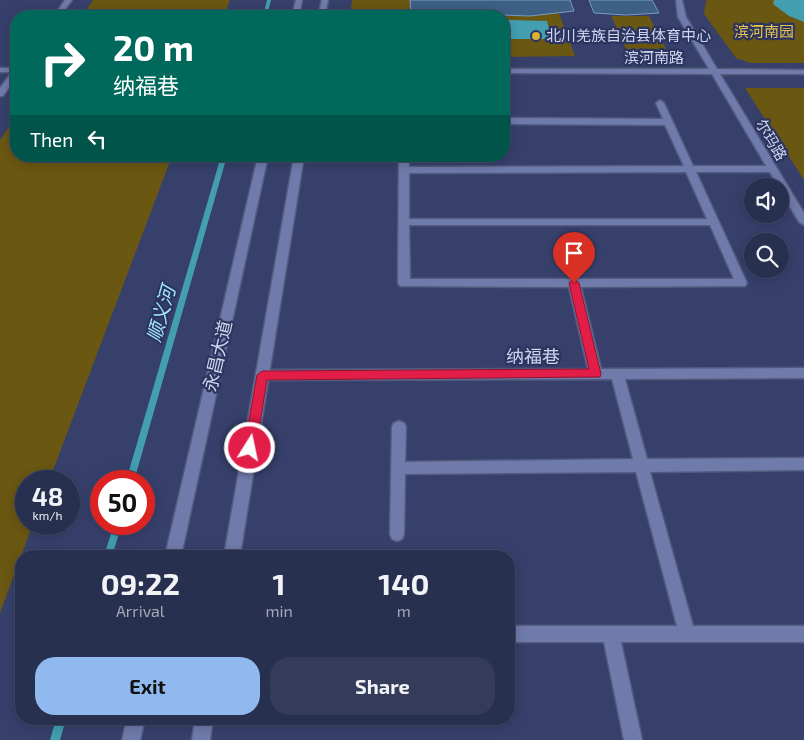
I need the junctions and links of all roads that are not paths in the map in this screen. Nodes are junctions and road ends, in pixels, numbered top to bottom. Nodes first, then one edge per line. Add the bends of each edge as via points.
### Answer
1 (679, 0) edge
2 (510, 71) edge
3 (714, 72) junction
4 (804, 72) edge
5 (10, 81) edge
6 (0, 94) edge
7 (660, 103) dead end
8 (510, 121) edge
9 (668, 122) junction
10 (262, 162) edge
11 (298, 162) edge
12 (404, 162) edge
13 (772, 169) junction
14 (404, 170) junction
15 (690, 170) junction
16 (404, 222) junction
17 (714, 222) junction
18 (804, 222) edge
19 (574, 283) junction
20 (804, 373) edge
21 (596, 374) junction
22 (617, 374) junction
23 (262, 375) junction
24 (398, 428) dead end
25 (804, 464) edge
26 (641, 466) junction
27 (398, 468) junction
28 (397, 534) dead end
29 (174, 550) edge
30 (233, 550) edge
31 (515, 634) edge
32 (611, 634) junction
33 (687, 634) junction
34 (804, 634) edge
35 (135, 725) edge
36 (203, 725) edge
37 (131, 740) edge
38 (201, 740) edge
39 (633, 740) edge

1 - 3 street, 尔玛路 via 682,17
2 - 3 street, 滨河南路
3 - 4 street, 滨河南路
3 - 13 street, 尔玛路
5 - 6 street
7 - 9 street
8 - 9 street
9 - 15 street
10 - 29 street, 永昌大道
11 - 23 street
12 - 14 street
13 - 15 street
13 - 18 street, 尔玛路
14 - 15 street
14 - 16 street
15 - 17 street
16 - 17 street
16 - 19 street via 404,283
17 - 19 street via 741,283
19 - 21 street
20 - 22 street, 纳福巷
21 - 22 street, 纳福巷
21 - 23 street, 纳福巷
22 - 26 street
23 - 30 street
24 - 27 street
25 - 26 street
26 - 27 street
26 - 33 street
27 - 28 street
31 - 32 street
32 - 33 street
32 - 39 street
33 - 34 street
35 - 37 street
36 - 38 street

